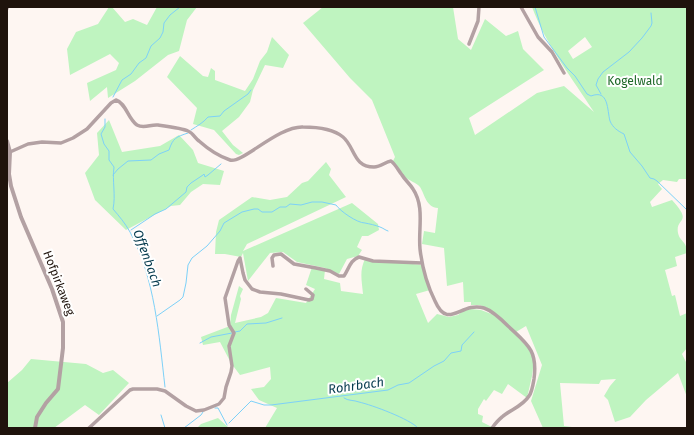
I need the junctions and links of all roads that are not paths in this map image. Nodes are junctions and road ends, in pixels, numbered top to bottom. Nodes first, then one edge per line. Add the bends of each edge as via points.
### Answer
1 (479, 7) edge
2 (521, 7) edge
3 (469, 44) dead end
4 (564, 73) dead end
5 (7, 141) edge
6 (10, 152) junction
7 (422, 263) junction
8 (273, 266) dead end
9 (306, 288) dead end
10 (35, 428) edge
11 (89, 428) edge
12 (492, 428) edge

1 - 3 street via 478,21
2 - 4 street via 538,37 552,52
5 - 6 street, Hofpirkaweg
6 - 7 street via 28,144 61,143 74,138 87,129 116,100 121,102 133,122 140,126 159,125 189,131 210,150 231,160 237,160 275,135 294,126 325,129 344,138 362,164 375,167 391,161 413,190 421,215
6 - 10 street, Hofpirkaweg via 11,186 64,326 58,389 37,417
7 - 8 street via 373,261 359,257 351,262 344,276 341,276 323,269 294,264 278,254 272,258
7 - 12 street via 440,312 452,315 466,308 478,307 489,310 525,342 533,355 535,370 530,395
9 - 11 street via 313,295 312,299 256,291 245,280 242,260 239,259 225,298 229,325 234,333 229,346 232,368 223,400 210,408 196,411 165,391 133,389

